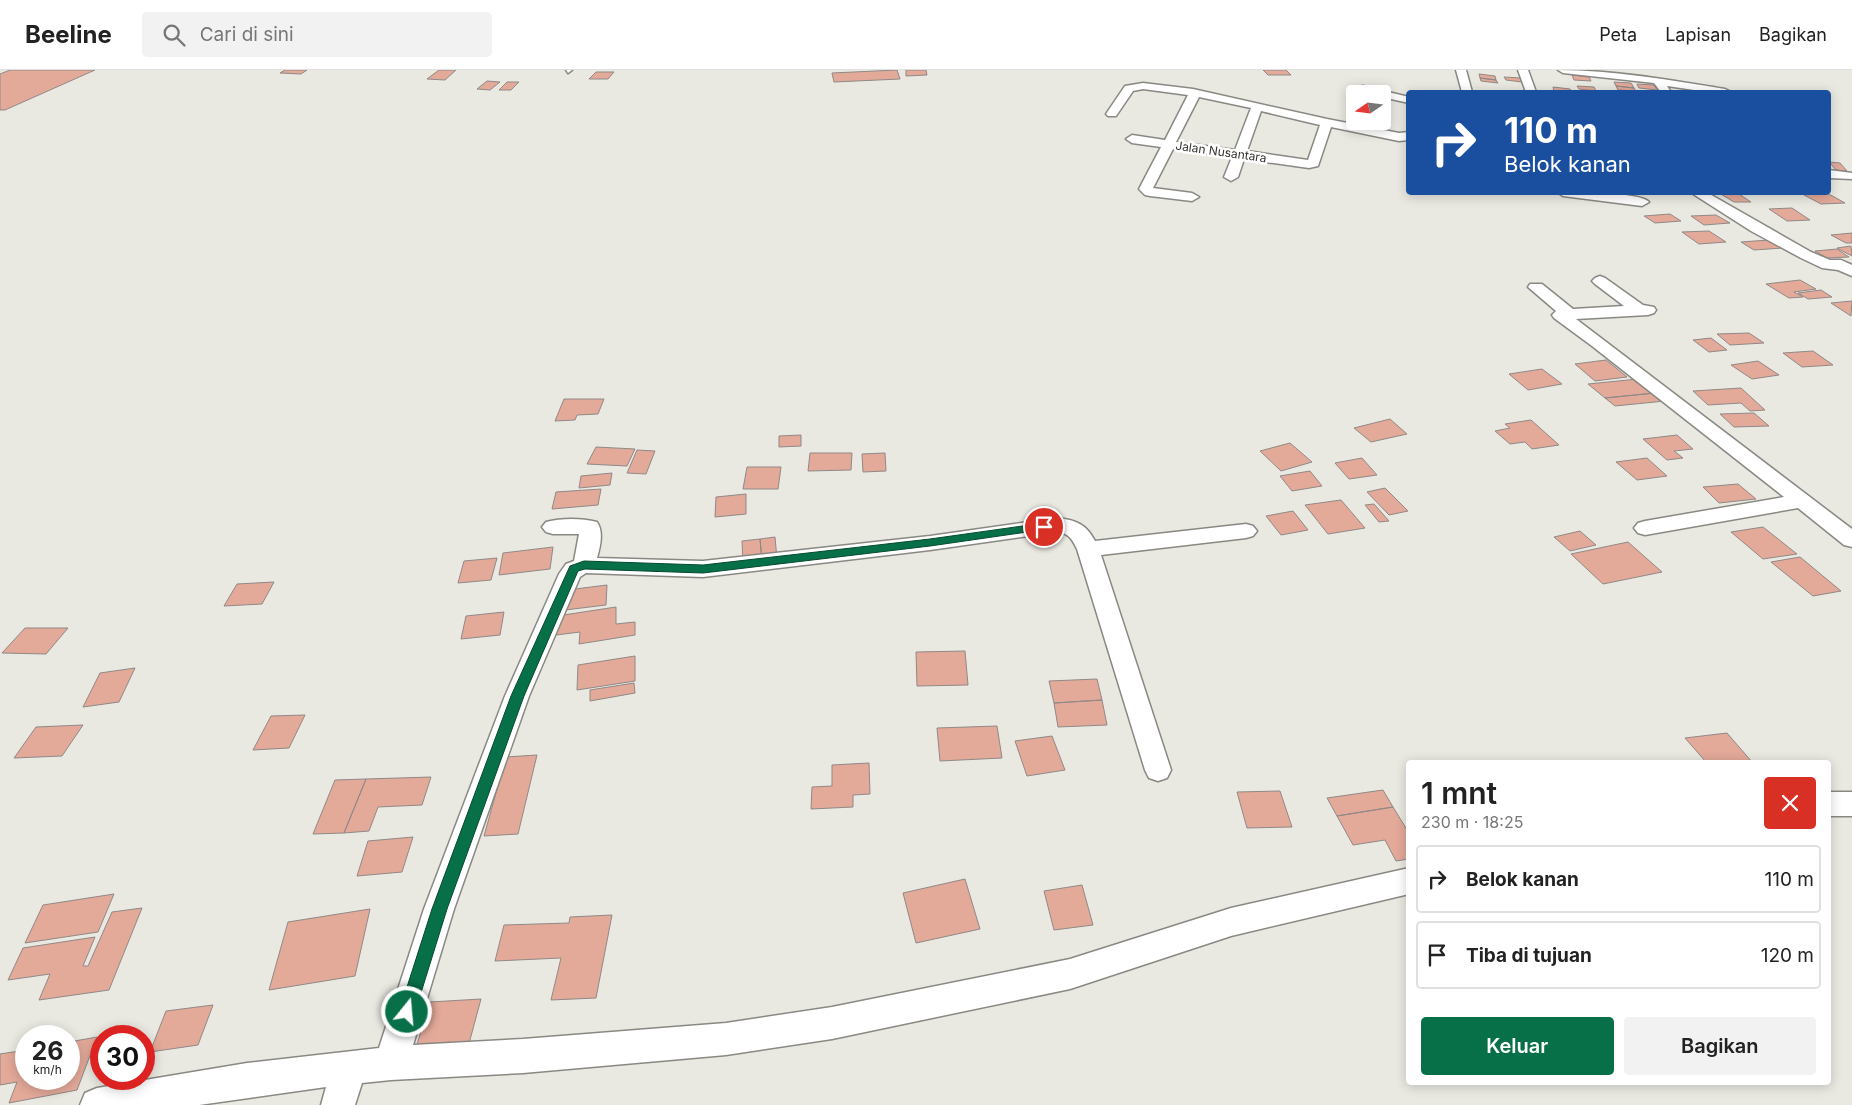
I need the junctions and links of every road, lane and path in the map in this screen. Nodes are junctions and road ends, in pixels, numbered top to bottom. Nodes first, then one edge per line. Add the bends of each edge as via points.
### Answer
1 (1461, 70) edge
2 (1523, 70) edge
3 (1563, 70) edge
4 (1669, 70) edge
5 (1591, 73) junction
6 (1658, 81) junction
7 (1597, 86) dead end
8 (1466, 90) edge
9 (1530, 90) edge
10 (1665, 90) edge
11 (1713, 90) edge
12 (1195, 93) junction
13 (1391, 96) edge
14 (1406, 99) edge
15 (1257, 107) junction
16 (1112, 114) dead end
17 (1327, 124) junction
18 (1132, 139) dead end
19 (1401, 140) edge
20 (1167, 144) junction
21 (1241, 154) junction
22 (1831, 174) edge
23 (1849, 176) dead end
24 (1231, 177) dead end
25 (1587, 195) edge
26 (1701, 195) edge
27 (1192, 198) dead end
28 (1642, 202) dead end
29 (1848, 267) edge
30 (1600, 282) dead end
31 (1536, 287) dead end
32 (1570, 314) junction
33 (1802, 502) junction
34 (553, 527) dead end
35 (1645, 528) dead end
36 (1246, 531) dead end
37 (1852, 540) edge
38 (1088, 549) junction
39 (584, 565) junction
40 (1158, 770) dead end
41 (1831, 804) edge
42 (1852, 804) edge
43 (1406, 882) edge
44 (391, 1063) junction
45 (349, 1068) junction
46 (97, 1105) edge
47 (338, 1105) edge

1 - 8 street
2 - 9 street
3 - 5 street
4 - 6 street
5 - 6 street
5 - 7 street
6 - 10 street
6 - 11 street
12 - 15 street
12 - 16 street via 1131,86
12 - 20 street
13 - 14 street
15 - 17 street
15 - 21 street
17 - 19 street
17 - 21 street, Jalan Nusantara via 1313,163
18 - 20 street, Jalan Nusantara
20 - 21 street, Jalan Nusantara
20 - 27 street via 1146,189
21 - 24 street
22 - 23 street
25 - 28 street
26 - 29 street via 1806,255 1827,264
30 - 32 street via 1643,310
31 - 32 street
32 - 33 street via 1560,315
33 - 35 street
33 - 37 street
34 - 39 street via 590,527
36 - 38 street
38 - 39 street via 1080,532 1072,526 1058,525 696,570
38 - 40 street
39 - 44 street via 570,574 517,696 439,909
41 - 42 street
43 - 44 street via 1231,922 1070,974 832,1023 726,1039
44 - 45 street
45 - 46 street via 247,1080
45 - 47 street

